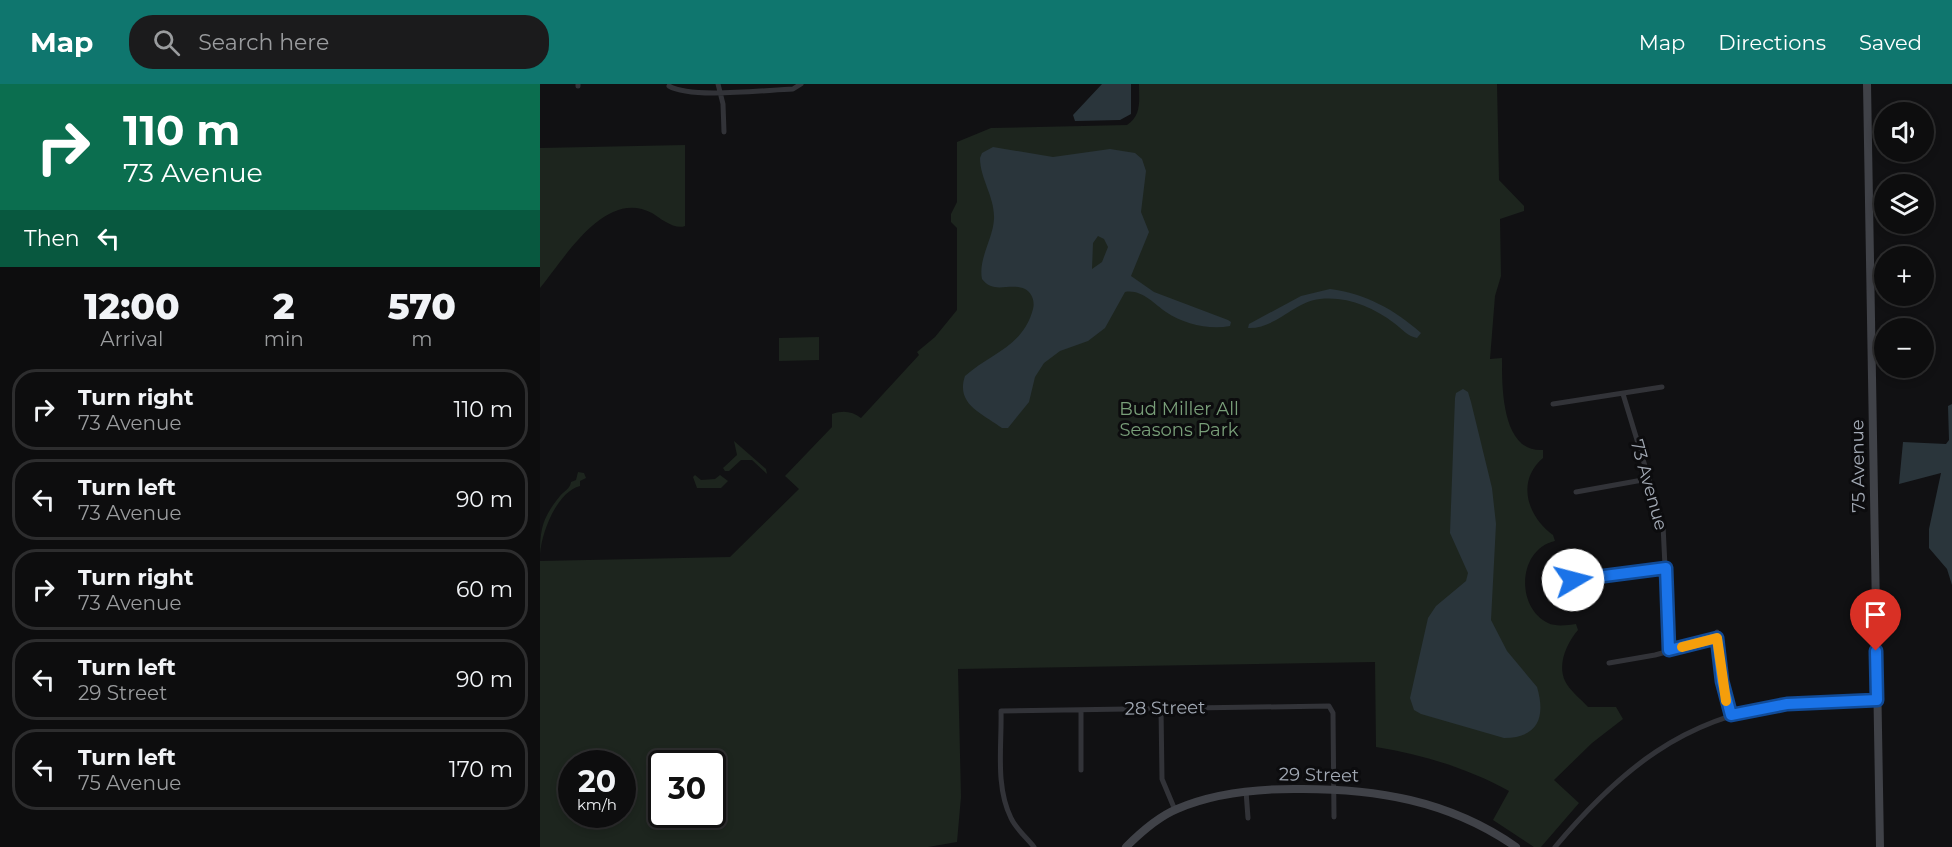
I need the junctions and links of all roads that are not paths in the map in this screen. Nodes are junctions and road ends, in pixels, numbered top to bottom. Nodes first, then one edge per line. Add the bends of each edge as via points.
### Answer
1 (718, 84) edge
2 (801, 84) edge
3 (1867, 84) edge
4 (669, 86) dead end
5 (720, 91) junction
6 (724, 132) dead end
7 (1662, 387) dead end
8 (1623, 394) junction
9 (1553, 404) dead end
10 (1648, 479) junction
11 (1576, 492) dead end
12 (1666, 568) junction
13 (1573, 580) dead end
14 (1669, 650) junction
15 (1609, 663) dead end
16 (1877, 700) junction
17 (1161, 708) junction
18 (1081, 710) junction
19 (1731, 715) junction
20 (1081, 770) dead end
21 (1334, 788) junction
22 (1246, 791) junction
23 (1175, 810) junction
24 (1334, 817) dead end
25 (1248, 818) dead end
26 (1035, 847) edge
27 (1126, 847) edge
28 (1516, 847) edge
29 (1555, 847) edge
30 (1880, 847) edge

1 - 5 street
2 - 5 street via 793,89
3 - 16 main road, 75 Avenue
4 - 5 street via 685,92
5 - 6 street
7 - 8 street
8 - 9 street
8 - 10 street, 73 Avenue
10 - 11 street
10 - 12 street, 73 Avenue via 1663,525
12 - 13 street
12 - 14 street, 73 Avenue
14 - 15 street
14 - 19 street via 1717,635 1722,681
16 - 19 street via 1787,704
16 - 30 main road, 75 Avenue
17 - 18 street, 28 Street
17 - 21 street, 28 Street via 1329,706 1333,713
17 - 23 street via 1162,779
18 - 20 street
18 - 26 street, 28 Street via 1001,711 1005,804 1015,824
19 - 29 street via 1643,758 1589,807
21 - 22 main road, 29 Street
21 - 24 street
21 - 28 main road, 29 Street via 1376,792 1442,808
22 - 23 main road, 29 Street via 1223,794
22 - 25 street
23 - 27 main road, 29 Street

